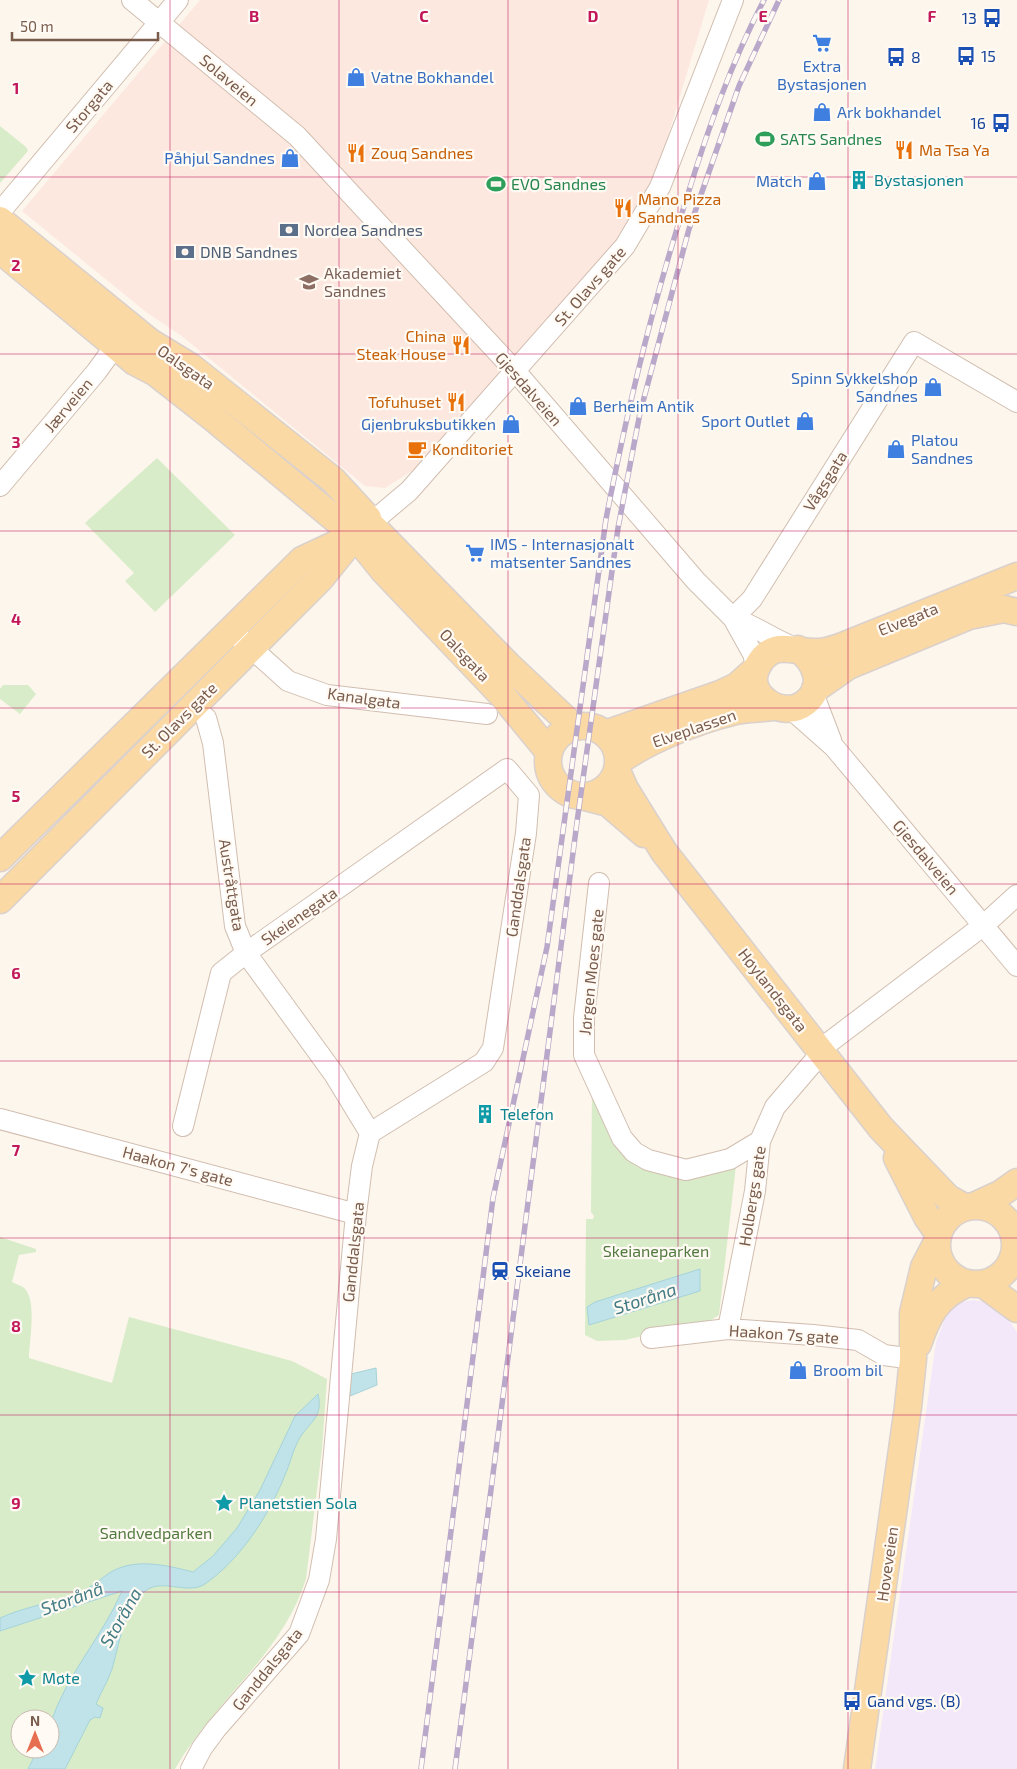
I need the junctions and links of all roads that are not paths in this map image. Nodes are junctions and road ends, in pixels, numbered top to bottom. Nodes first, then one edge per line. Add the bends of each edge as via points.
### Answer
1 (132, 0) edge
2 (178, 0) edge
3 (733, 0) edge
4 (159, 22) junction
5 (322, 163) joint
6 (0, 212) edge
7 (0, 220) edge
8 (0, 250) edge
9 (119, 316) junction
10 (115, 346) junction
11 (516, 372) junction
12 (1017, 402) edge
13 (0, 486) edge
14 (361, 530) junction
15 (1017, 578) edge
16 (1017, 611) edge
17 (733, 618) junction
18 (241, 639) junction
19 (796, 649) junction
20 (756, 668) junction
21 (814, 691) junction
22 (783, 708) junction
23 (487, 714) dead end
24 (206, 718) dead end
25 (574, 727) junction
26 (606, 734) junction
27 (834, 747) junction
28 (549, 752) junction
29 (618, 766) junction
30 (507, 769) joint
31 (582, 796) junction
32 (664, 852) junction
33 (0, 858) edge
34 (599, 883) dead end
35 (1017, 895) edge
36 (0, 900) edge
37 (984, 925) junction
38 (246, 954) junction
39 (1017, 966) edge
40 (827, 1047) junction
41 (0, 1119) edge
42 (183, 1126) dead end
43 (881, 1128) junction
44 (370, 1133) junction
45 (760, 1141) junction
46 (1017, 1182) edge
47 (970, 1206) junction
48 (356, 1214) junction
49 (1016, 1237) edge
50 (937, 1238) junction
51 (975, 1284) junction
52 (1017, 1310) edge
53 (728, 1329) junction
54 (651, 1338) dead end
55 (913, 1359) junction
56 (191, 1769) edge
57 (858, 1769) edge

1 - 4 street, Solaveien
2 - 4 street, Storgata
3 - 11 street, St. Olavs gate via 670,164 646,212 625,246
4 - 5 street, Solaveien via 297,136
4 - 6 street, Storgata
5 - 11 street, Gjesdalveien
7 - 9 main road, Oalsgata
8 - 10 main road, Oalsgata
9 - 10 street, Jærveien
9 - 14 main road, Oalsgata via 150,342 191,367 325,474
10 - 13 street, Jærveien via 97,372
10 - 14 main road, Oalsgata via 156,373
11 - 14 street, St. Olavs gate via 409,491
11 - 17 street, Gjesdalveien via 696,581
12 - 17 street, Vågsgata via 914,342 752,599
14 - 18 main road, St. Olavs gate via 302,560
14 - 25 main road, Oalsgata
14 - 28 main road, Oalsgata via 383,570 502,695
15 - 16 main road via 1011,590
15 - 19 main road, Elvegata via 840,647 819,652
16 - 21 main road, Elvegata via 1004,609 969,616 848,666
17 - 19 street, Gjesdalveien via 757,627 773,639
17 - 20 street, Gjesdalveien via 753,654
18 - 23 street, Kanalgata via 288,681 326,695
18 - 33 main road, St. Olavs gate
18 - 36 main road, St. Olavs gate
19 - 20 main road via 780,648 766,655
19 - 21 main road via 808,656 815,666
20 - 22 main road via 755,680 764,701
20 - 26 main road, Elveplassen via 738,686 720,694
21 - 22 main road via 804,704
21 - 27 street, Gjesdalveien
22 - 27 street, Gjesdalveien
22 - 29 main road, Elveplassen via 732,712 657,739 635,750
24 - 38 street, Austråttgata via 213,743 235,926
25 - 26 main road via 591,727
25 - 28 main road via 557,737
26 - 29 main road via 617,751
27 - 37 street, Gjesdalveien
28 - 31 main road via 548,766 556,783 563,790
29 - 31 main road via 612,782 604,790
29 - 32 main road, Høylandsgata via 625,789
30 - 38 street, Skeienegata
30 - 44 street, Ganddalsgata via 529,795 493,1048 484,1062
31 - 32 main road, Høylandsgata via 608,803
32 - 40 main road, Høylandsgata
34 - 45 street, Jørgen Moes gate via 584,1018 584,1055 622,1138 634,1152 648,1160 686,1170 730,1160
35 - 37 street, Holbergs gate
37 - 39 street, Gjesdalveien
37 - 40 street, Holbergs gate
38 - 42 street, Skeienegata via 221,973
38 - 44 street, Austråttgata via 337,1078
40 - 43 main road, Høylandsgata
40 - 45 street, Holbergs gate via 775,1107
41 - 48 street, Haakon 7's gate
43 - 47 main road, Høylandsgata via 948,1198
43 - 50 main road, Høylandsgata
44 - 48 street, Ganddalsgata
45 - 53 street, Holbergs gate via 755,1191
46 - 47 main road via 1000,1194
47 - 49 main road via 991,1208 1004,1216
47 - 50 main road via 948,1217
48 - 56 street, Ganddalsgata via 319,1580 299,1634 216,1729
49 - 51 main road via 1011,1265 999,1278
50 - 51 main road via 940,1261 950,1275
50 - 55 main road, Hoveveien via 924,1267 912,1313
51 - 52 main road
51 - 55 main road, Hoveveien via 950,1291 927,1316
53 - 54 street, Haakon 7s gate
53 - 55 street, Haakon 7s gate via 858,1340 884,1355
55 - 57 main road, Hoveveien

